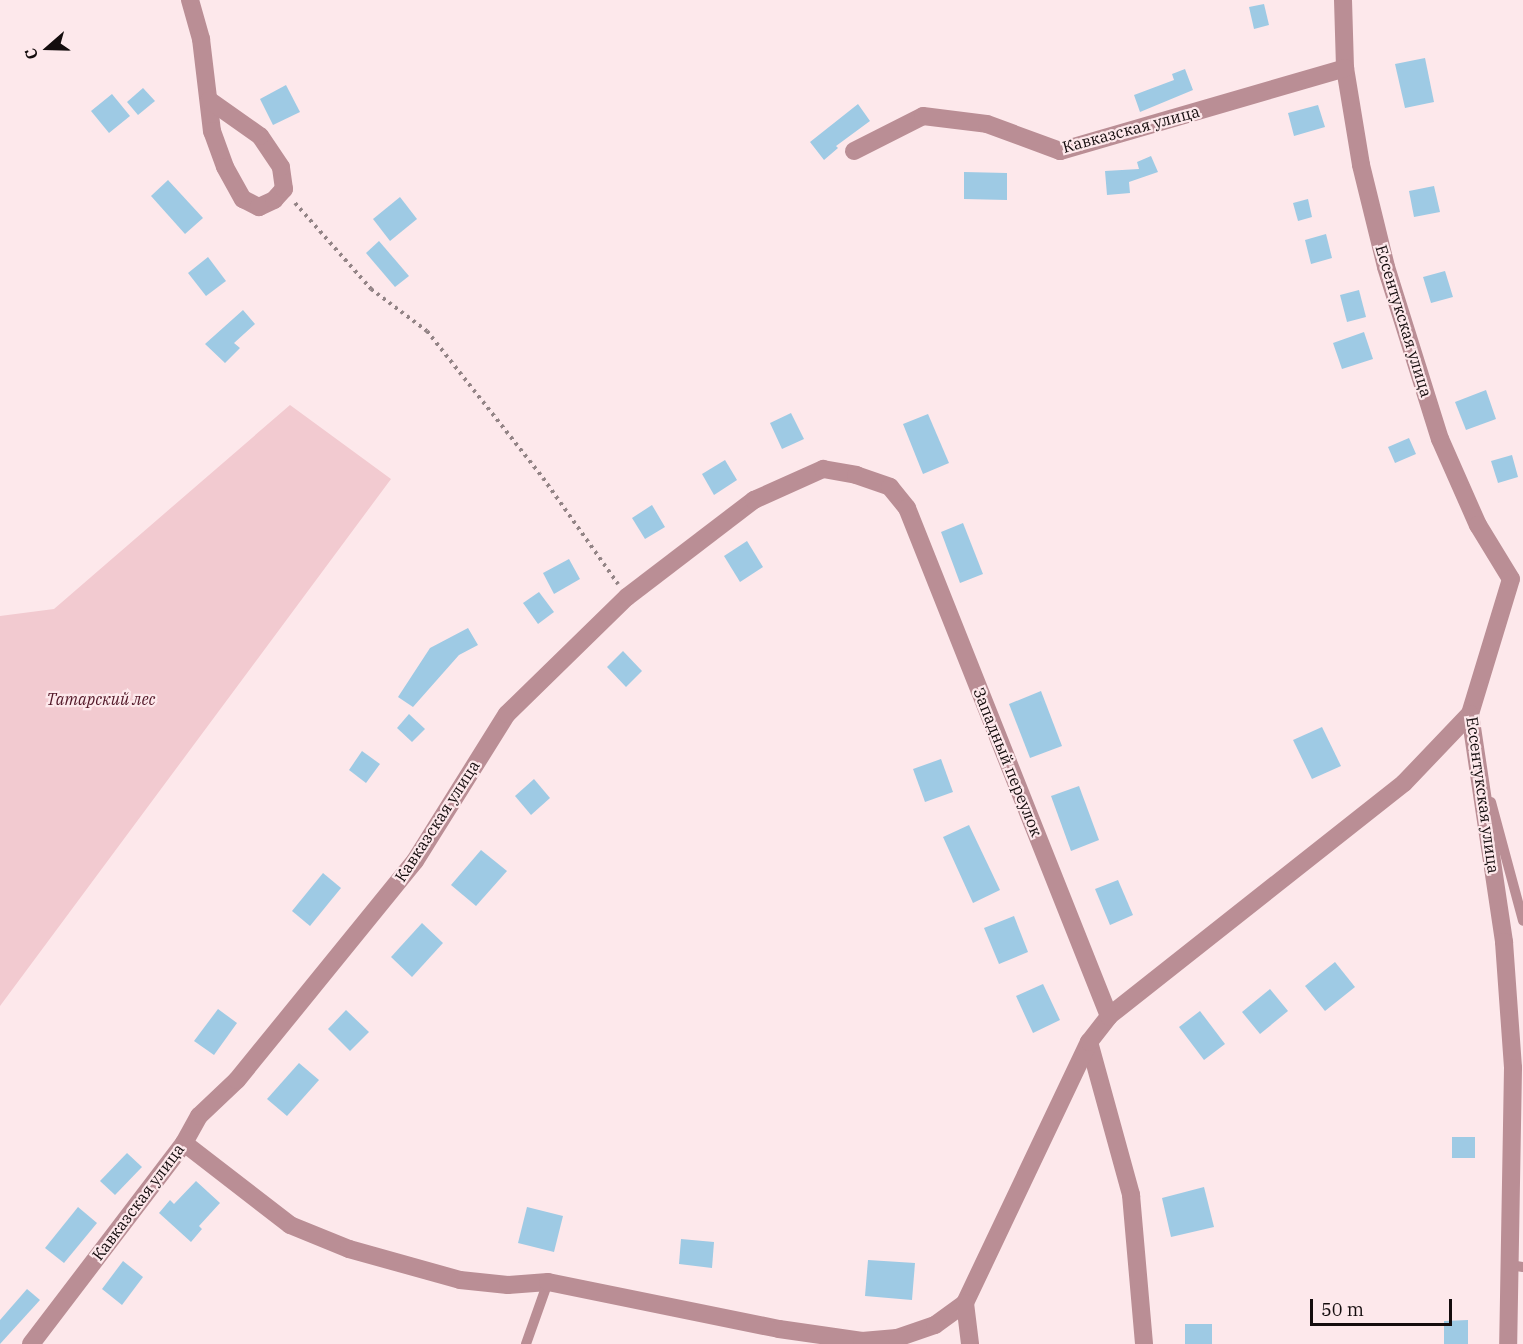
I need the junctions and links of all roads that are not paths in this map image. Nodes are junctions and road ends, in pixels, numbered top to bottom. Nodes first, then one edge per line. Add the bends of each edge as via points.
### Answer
1 (190, 0) edge
2 (1343, 0) edge
3 (1345, 68) junction
4 (209, 100) junction
5 (854, 151) dead end
6 (908, 508) joint
7 (1517, 579) edge
8 (1470, 714) junction
9 (1477, 769) junction
10 (1523, 921) edge
11 (1109, 1016) junction
12 (1089, 1042) junction
13 (184, 1143) junction
14 (1516, 1266) edge
15 (548, 1282) junction
16 (965, 1303) junction
17 (31, 1344) edge
18 (525, 1344) edge
19 (970, 1344) edge
20 (1144, 1344) edge
21 (1508, 1344) edge

1 - 4 street via 201,39
2 - 3 street, Ессентукская улица
3 - 5 street, Кавказская улица via 1060,151 987,124 923,116
3 - 7 street, Ессентукская улица via 1361,165 1386,267 1440,439 1478,525
4 - 4 street via 212,131 225,167 243,199 259,207 274,200 284,189 281,167 260,136
6 - 11 street, Западный переулок
6 - 13 street, Кавказская улица via 890,487 823,469 754,500 627,597 507,714 415,861 237,1080 199,1116
7 - 8 street, Ессентукская улица
8 - 9 street, Ессентукская улица
8 - 11 street via 1404,783
9 - 10 lane via 1487,785
9 - 14 street, Ессентукская улица via 1504,942 1513,1068
11 - 12 street
12 - 16 street
12 - 20 street via 1131,1195
13 - 15 street via 290,1225 349,1249 460,1280 508,1285
13 - 17 street, Кавказская улица
14 - 21 street, Ессентукская улица
15 - 16 street via 779,1329 862,1341 897,1338 935,1325
15 - 18 lane
16 - 19 street

